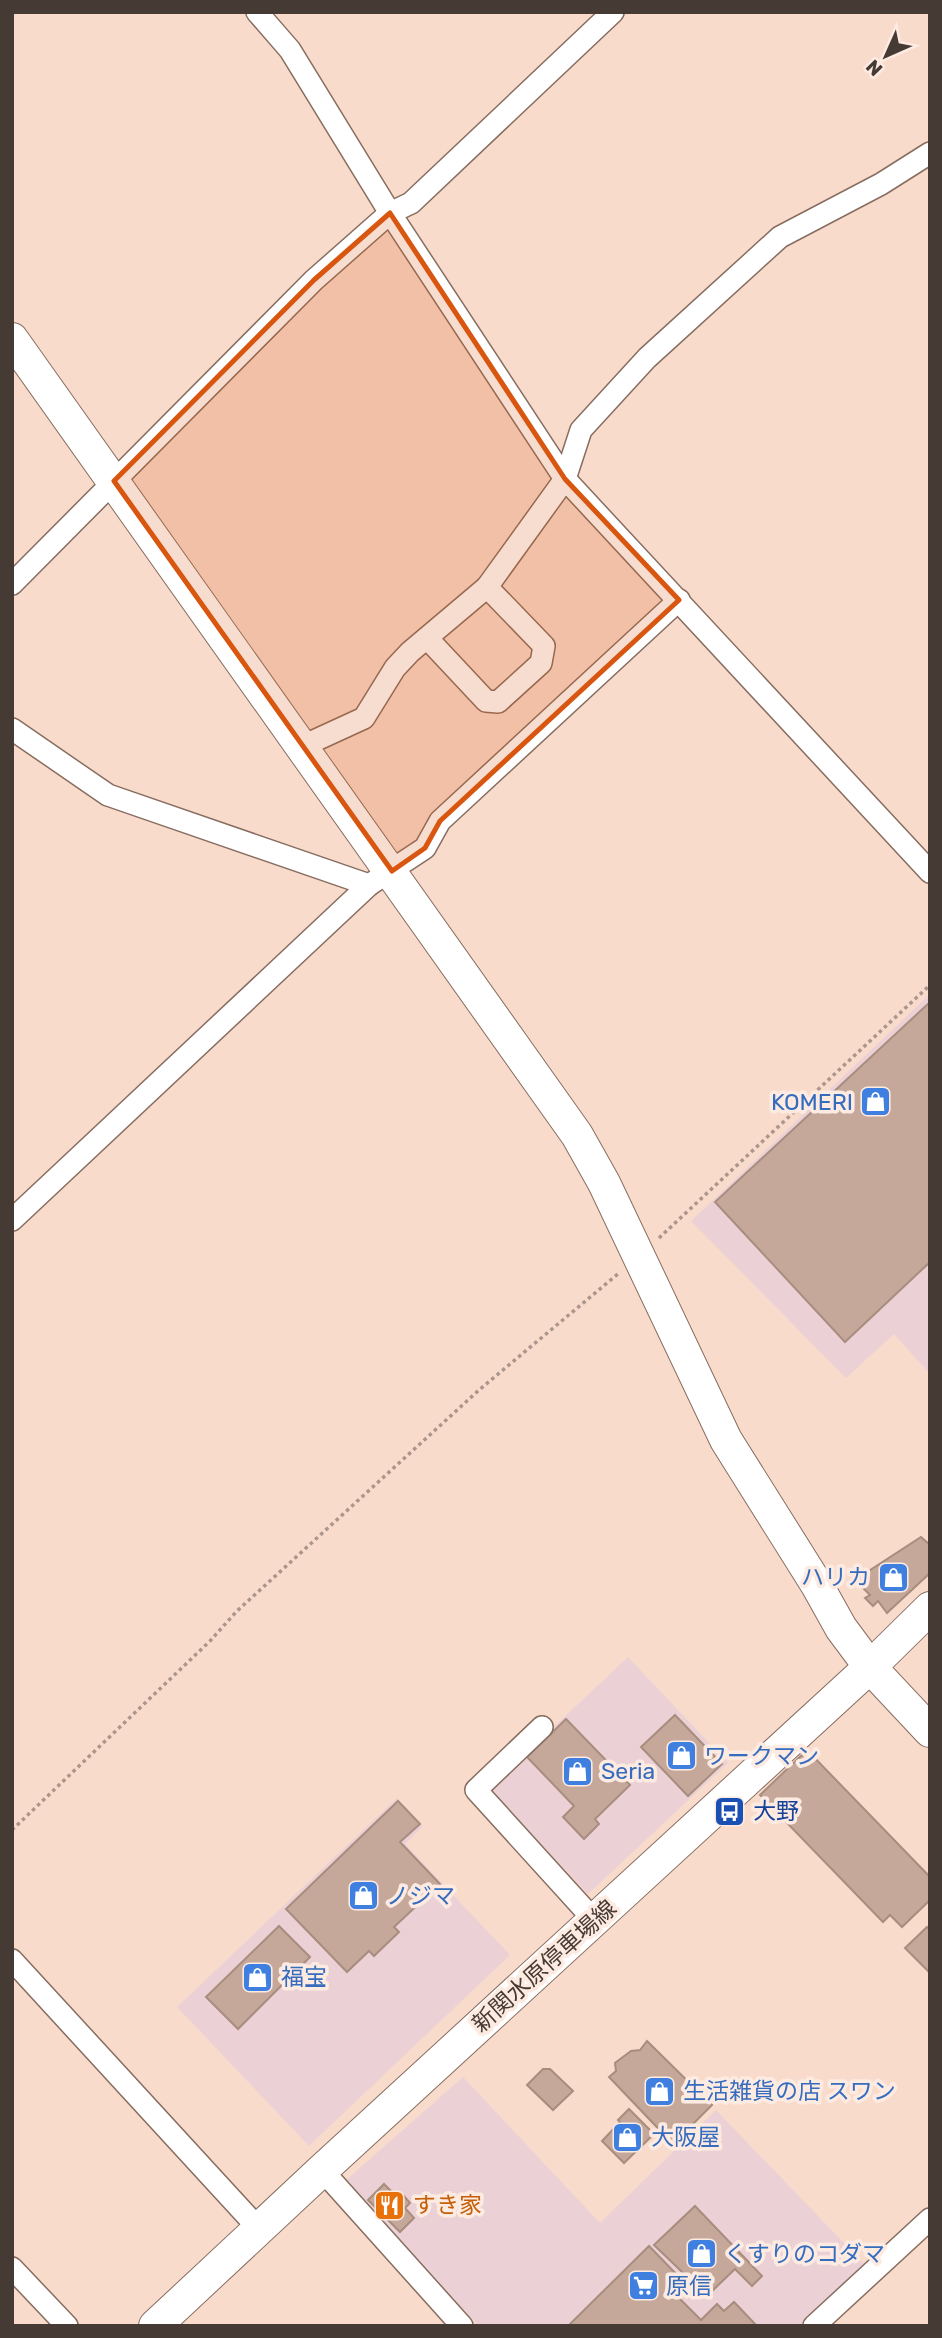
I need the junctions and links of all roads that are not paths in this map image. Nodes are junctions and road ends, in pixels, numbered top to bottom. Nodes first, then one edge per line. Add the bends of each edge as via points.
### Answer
1 (257, 12) edge
2 (612, 12) edge
3 (930, 153) edge
4 (390, 213) junction
5 (12, 339) edge
6 (565, 479) junction
7 (114, 481) junction
8 (12, 584) edge
9 (487, 587) junction
10 (679, 600) junction
11 (426, 638) junction
12 (12, 729) edge
13 (303, 747) junction
14 (930, 872) edge
15 (380, 878) junction
16 (12, 1220) edge
17 (930, 1608) edge
18 (870, 1667) junction
19 (542, 1727) dead end
20 (930, 1731) edge
21 (594, 1920) junction
22 (12, 1960) edge
23 (322, 2170) junction
24 (930, 2219) edge
25 (258, 2228) junction
26 (12, 2267) edge
27 (67, 2326) edge
28 (155, 2326) edge
29 (462, 2326) edge
30 (814, 2326) edge

1 - 4 street via 290,50
2 - 4 street via 411,203
3 - 6 street via 780,237 647,358 581,430
4 - 6 street
4 - 7 street via 314,280
5 - 7 street
6 - 9 street
6 - 10 street
7 - 8 street
7 - 13 street
9 - 11 street
9 - 11 street via 544,646 541,663 498,702 486,701
10 - 14 street
10 - 15 street via 440,821 425,848
11 - 13 street via 395,668 364,718
12 - 15 street via 108,795
13 - 15 street
15 - 16 street
15 - 18 street via 577,1135 726,1440 841,1628
17 - 18 street, 新関水原停車場線
18 - 20 street
18 - 21 street, 新関水原停車場線
19 - 21 street via 476,1790
21 - 23 street, 新関水原停車場線
22 - 25 street
23 - 25 street, 新関水原停車場線
23 - 29 street
24 - 30 street
25 - 28 street, 新関水原停車場線
26 - 27 street

